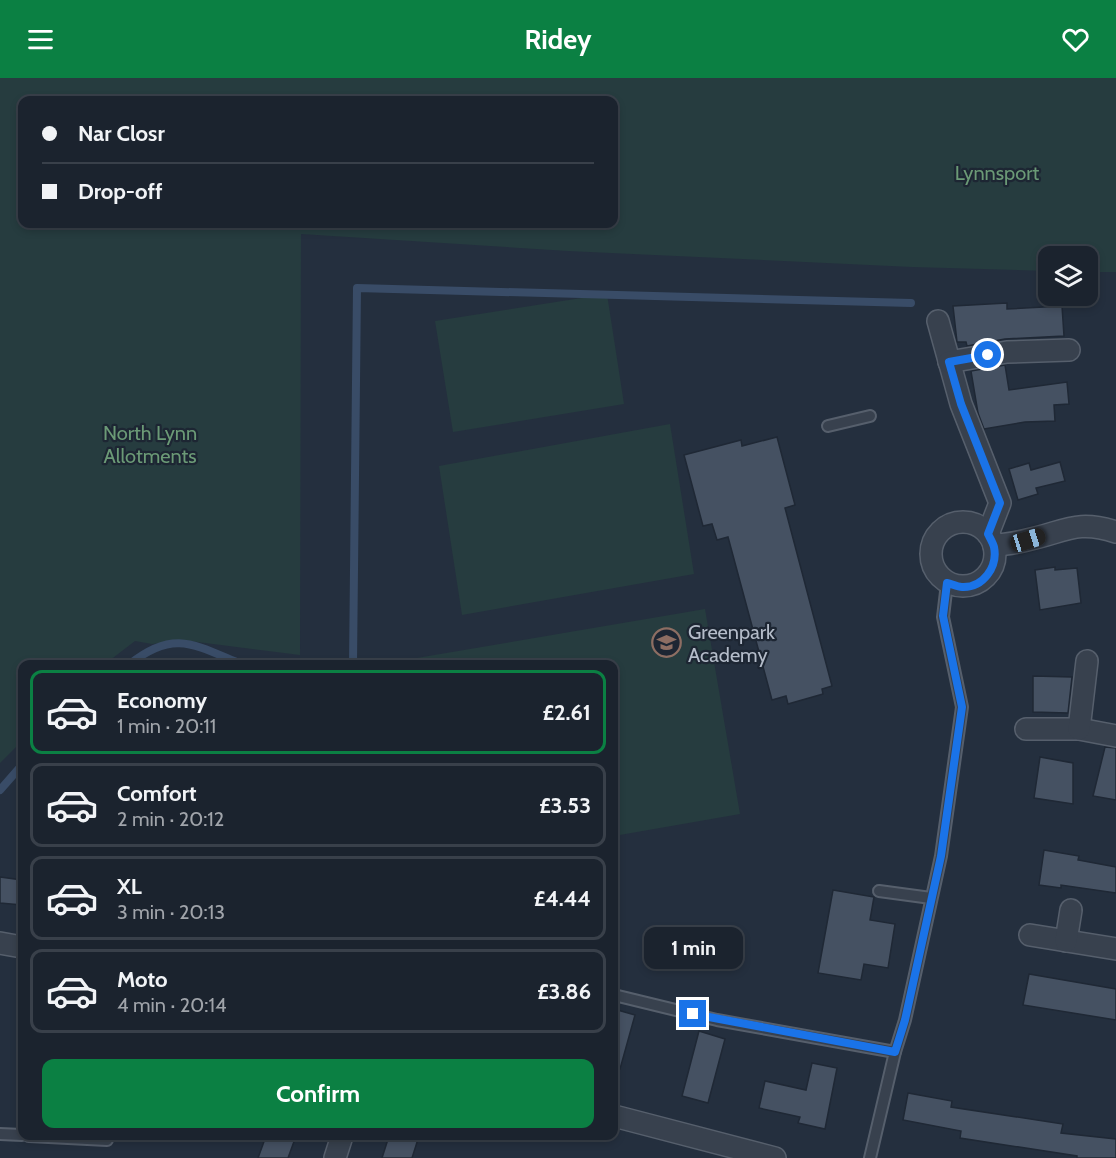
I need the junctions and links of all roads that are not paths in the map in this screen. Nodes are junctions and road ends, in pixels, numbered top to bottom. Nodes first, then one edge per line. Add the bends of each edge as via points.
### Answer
1 (938, 321) dead end
2 (1069, 350) dead end
3 (949, 362) junction
4 (870, 416) dead end
5 (828, 426) dead end
6 (1116, 532) edge
7 (991, 540) junction
8 (947, 583) junction
9 (1087, 661) dead end
10 (1026, 729) dead end
11 (1079, 729) junction
12 (1116, 736) edge
13 (879, 891) dead end
14 (931, 898) junction
15 (1071, 910) dead end
16 (1030, 934) dead end
17 (1066, 941) junction
18 (0, 943) edge
19 (18, 946) edge
20 (1116, 949) edge
21 (618, 996) edge
22 (895, 1052) junction
23 (618, 1117) edge
24 (0, 1134) edge
25 (18, 1135) edge
26 (341, 1140) edge
27 (335, 1158) edge
28 (775, 1158) edge
29 (870, 1158) edge

1 - 3 street
2 - 3 street via 1007,352
3 - 7 street via 961,404 1000,503
4 - 5 lane
6 - 7 street via 1096,525 1075,526 1028,540
7 - 8 street via 995,561 988,575 976,584 962,587
7 - 8 street via 977,525 963,522 938,533 931,546 930,561 936,574
8 - 14 lane via 943,616 962,707 941,856
9 - 11 street
10 - 11 street
11 - 12 street
13 - 14 lane
14 - 22 lane
15 - 17 street
16 - 17 street
17 - 20 street
18 - 19 street
21 - 22 lane via 717,1020
22 - 29 lane
23 - 28 street
24 - 25 lane
26 - 27 street

